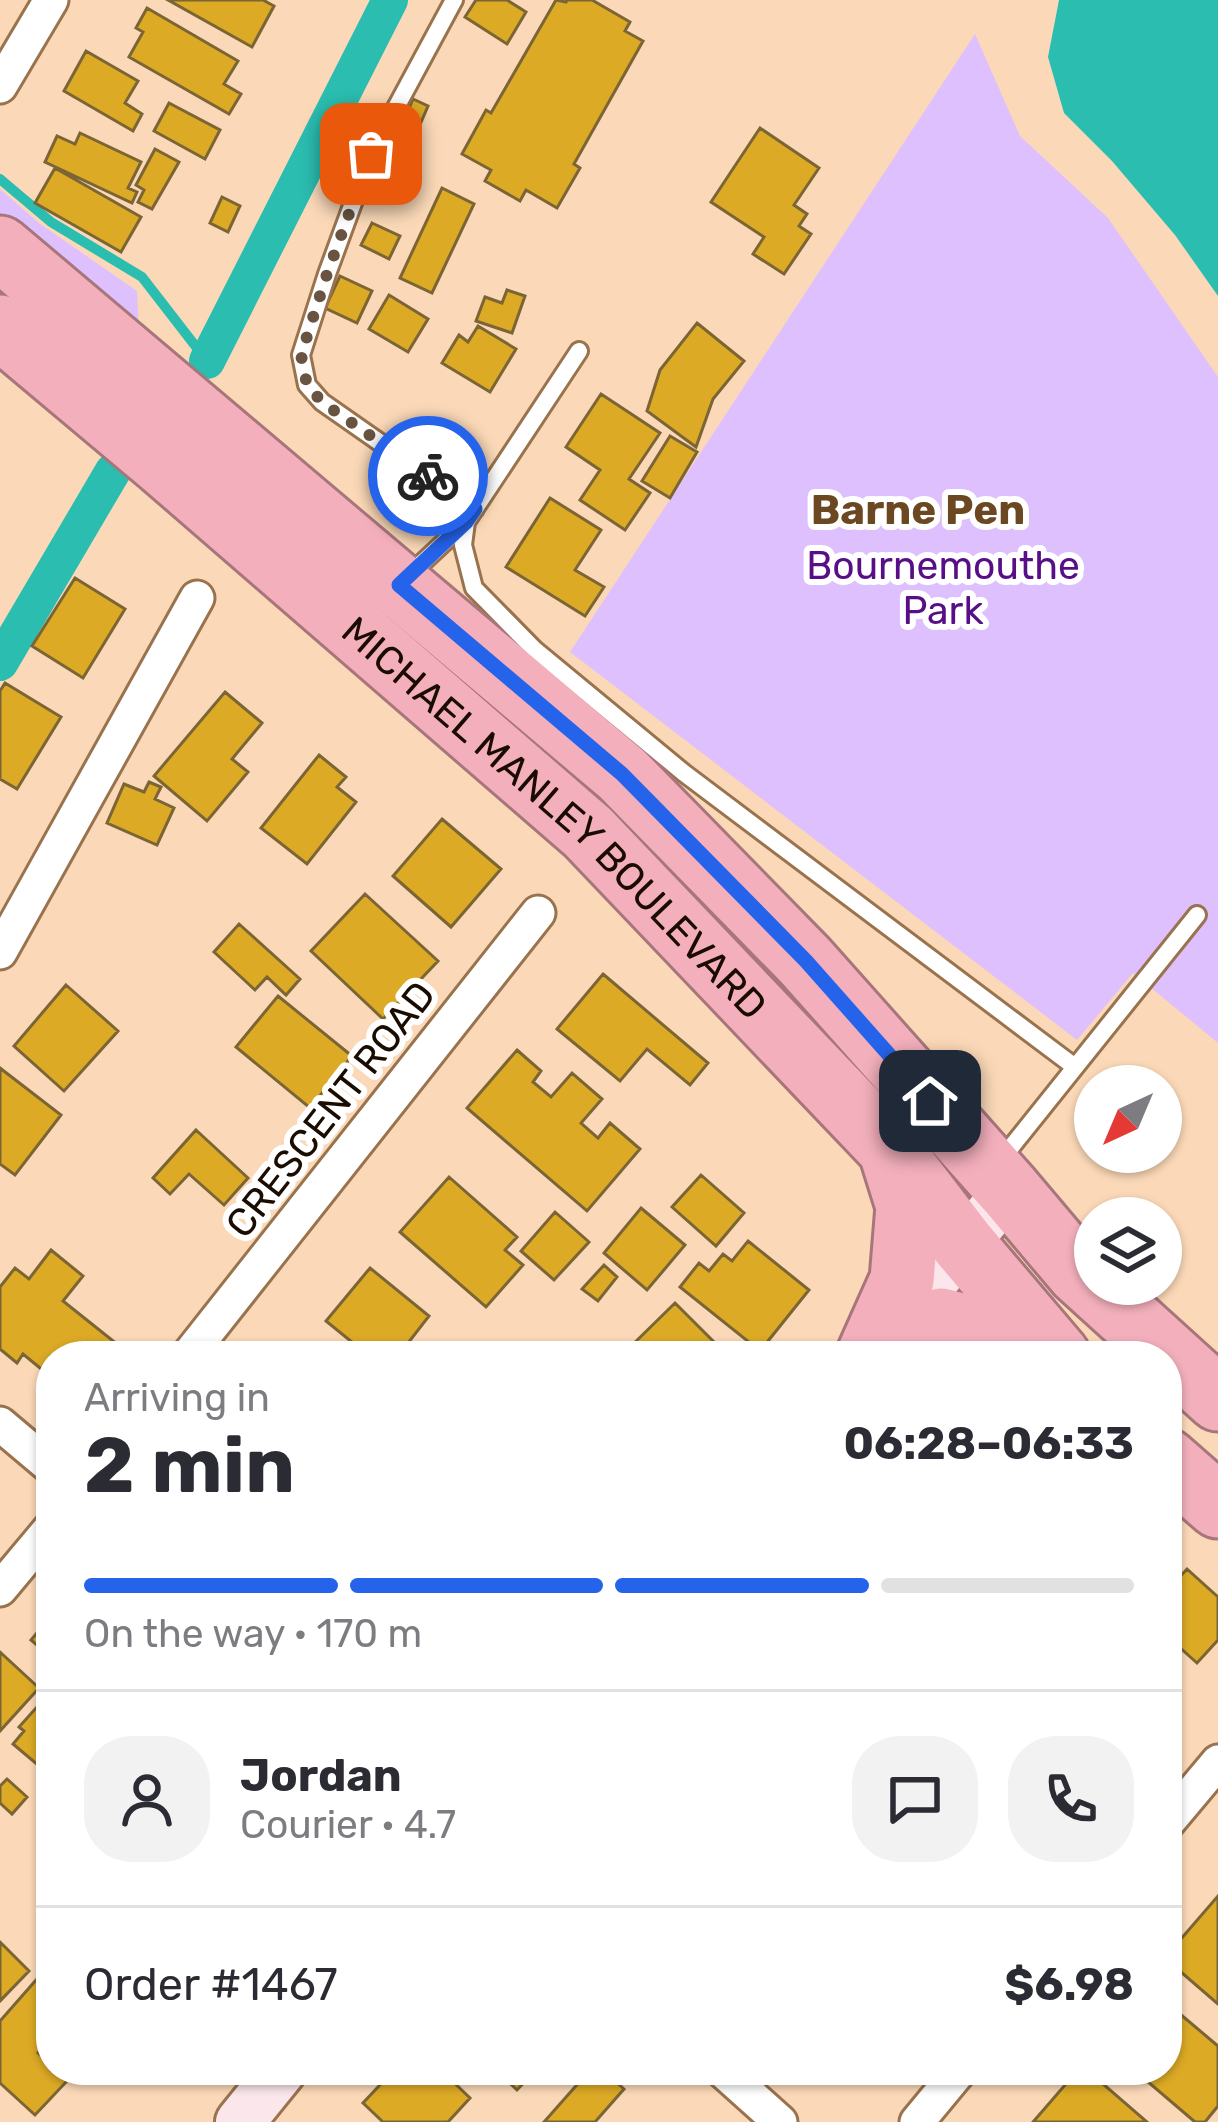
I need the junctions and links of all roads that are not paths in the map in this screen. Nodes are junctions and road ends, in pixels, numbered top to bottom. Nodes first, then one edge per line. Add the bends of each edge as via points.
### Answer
1 (51, 0) edge
2 (454, 0) edge
3 (0, 86) edge
4 (0, 248) edge
5 (0, 326) edge
6 (579, 351) dead end
7 (471, 516) junction
8 (399, 585) junction
9 (197, 598) dead end
10 (538, 913) dead end
11 (1197, 915) dead end
12 (0, 952) edge
13 (1077, 1065) edge
14 (1074, 1066) edge
15 (1074, 1069) edge
16 (891, 1150) junction
17 (1001, 1180) junction
18 (963, 1244) junction
19 (200, 1341) edge
20 (879, 1341) edge
21 (885, 1341) edge
22 (901, 1341) edge
23 (1015, 1341) edge
24 (1041, 1341) edge
25 (1154, 1341) edge
26 (1182, 1366) edge
27 (1218, 1399) edge
28 (0, 1424) edge
29 (36, 1455) edge
30 (1182, 1475) edge
31 (1218, 1507) edge
32 (36, 1546) edge
33 (0, 1589) edge
34 (1218, 1762) edge
35 (1182, 1805) edge
36 (270, 2085) edge
37 (739, 2085) edge
38 (948, 2085) edge
39 (240, 2122) edge
40 (780, 2122) edge
41 (917, 2122) edge

1 - 3 street
2 - 7 lane via 371,154 301,355 307,385 322,402
4 - 8 highway, MICHAEL MANLEY BOULEVARD
5 - 16 highway, MICHAEL MANLEY BOULEVARD via 588,832
6 - 7 lane
7 - 8 lane
7 - 14 lane via 464,545 475,588 535,650
8 - 17 highway, MICHAEL MANLEY BOULEVARD via 622,774 806,961
9 - 12 street
10 - 19 street, CRESCENT ROAD
11 - 13 lane
15 - 17 lane
16 - 18 highway, MICHAEL MANLEY BOULEVARD
16 - 20 highway via 908,1206 902,1280
17 - 18 street
17 - 25 highway, MICHAEL MANLEY BOULEVARD via 1079,1273
18 - 21 street
18 - 24 highway, MICHAEL MANLEY BOULEVARD
22 - 23 highway via 940,1320
26 - 27 highway, MICHAEL MANLEY BOULEVARD
28 - 29 street
30 - 31 highway
32 - 33 street
34 - 35 street
36 - 39 street
37 - 40 street
38 - 41 street

